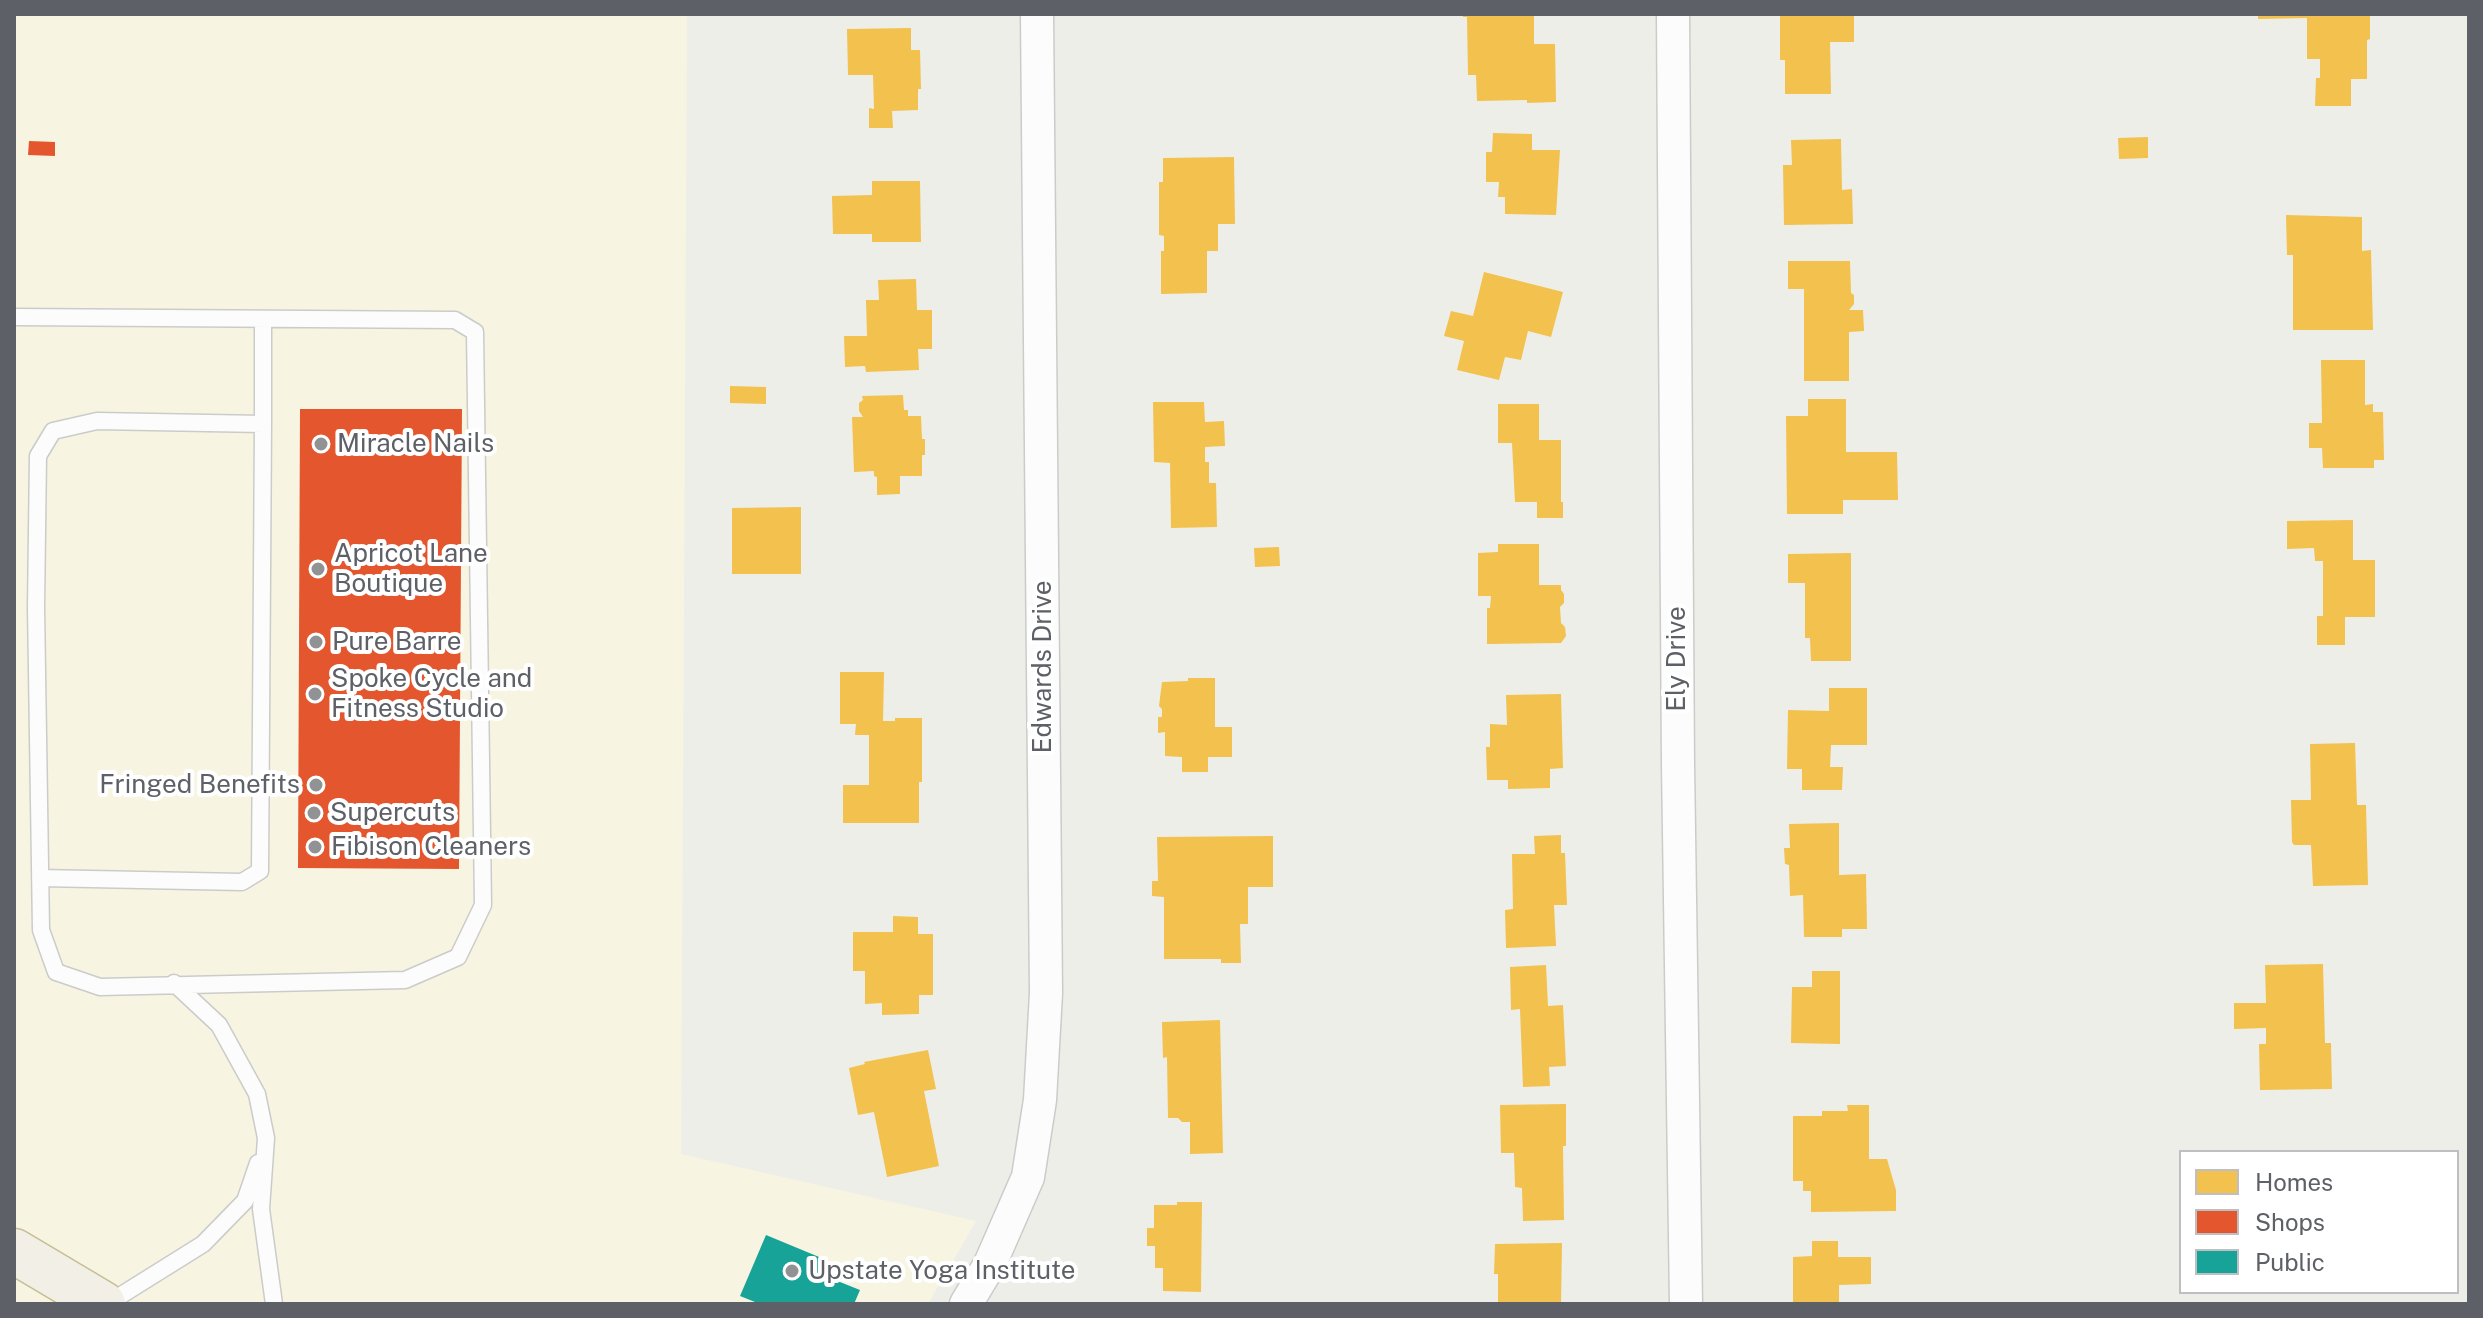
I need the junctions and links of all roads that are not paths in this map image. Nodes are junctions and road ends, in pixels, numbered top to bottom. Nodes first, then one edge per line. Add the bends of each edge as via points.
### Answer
1 (1037, 14) edge
2 (1673, 14) edge
3 (14, 317) edge
4 (263, 319) junction
5 (263, 424) junction
6 (40, 878) junction
7 (174, 983) junction
8 (266, 1138) junction
9 (14, 1251) edge
10 (105, 1304) edge
11 (274, 1304) edge
12 (966, 1304) edge
13 (1686, 1304) edge

1 - 12 street, Edwards Drive via 1046,993 1040,1100 1028,1177 990,1264
2 - 13 street, Ely Drive
3 - 4 lane
4 - 5 lane
4 - 7 lane via 455,320 475,332 483,905 458,957 405,980
5 - 6 lane via 97,421 53,431 38,456
5 - 6 lane via 260,871 242,882
6 - 7 lane via 41,930 56,972 100,987
7 - 8 lane via 219,1025 257,1094
8 - 10 lane via 245,1201 203,1244
8 - 11 lane via 261,1209
9 - 10 highway

